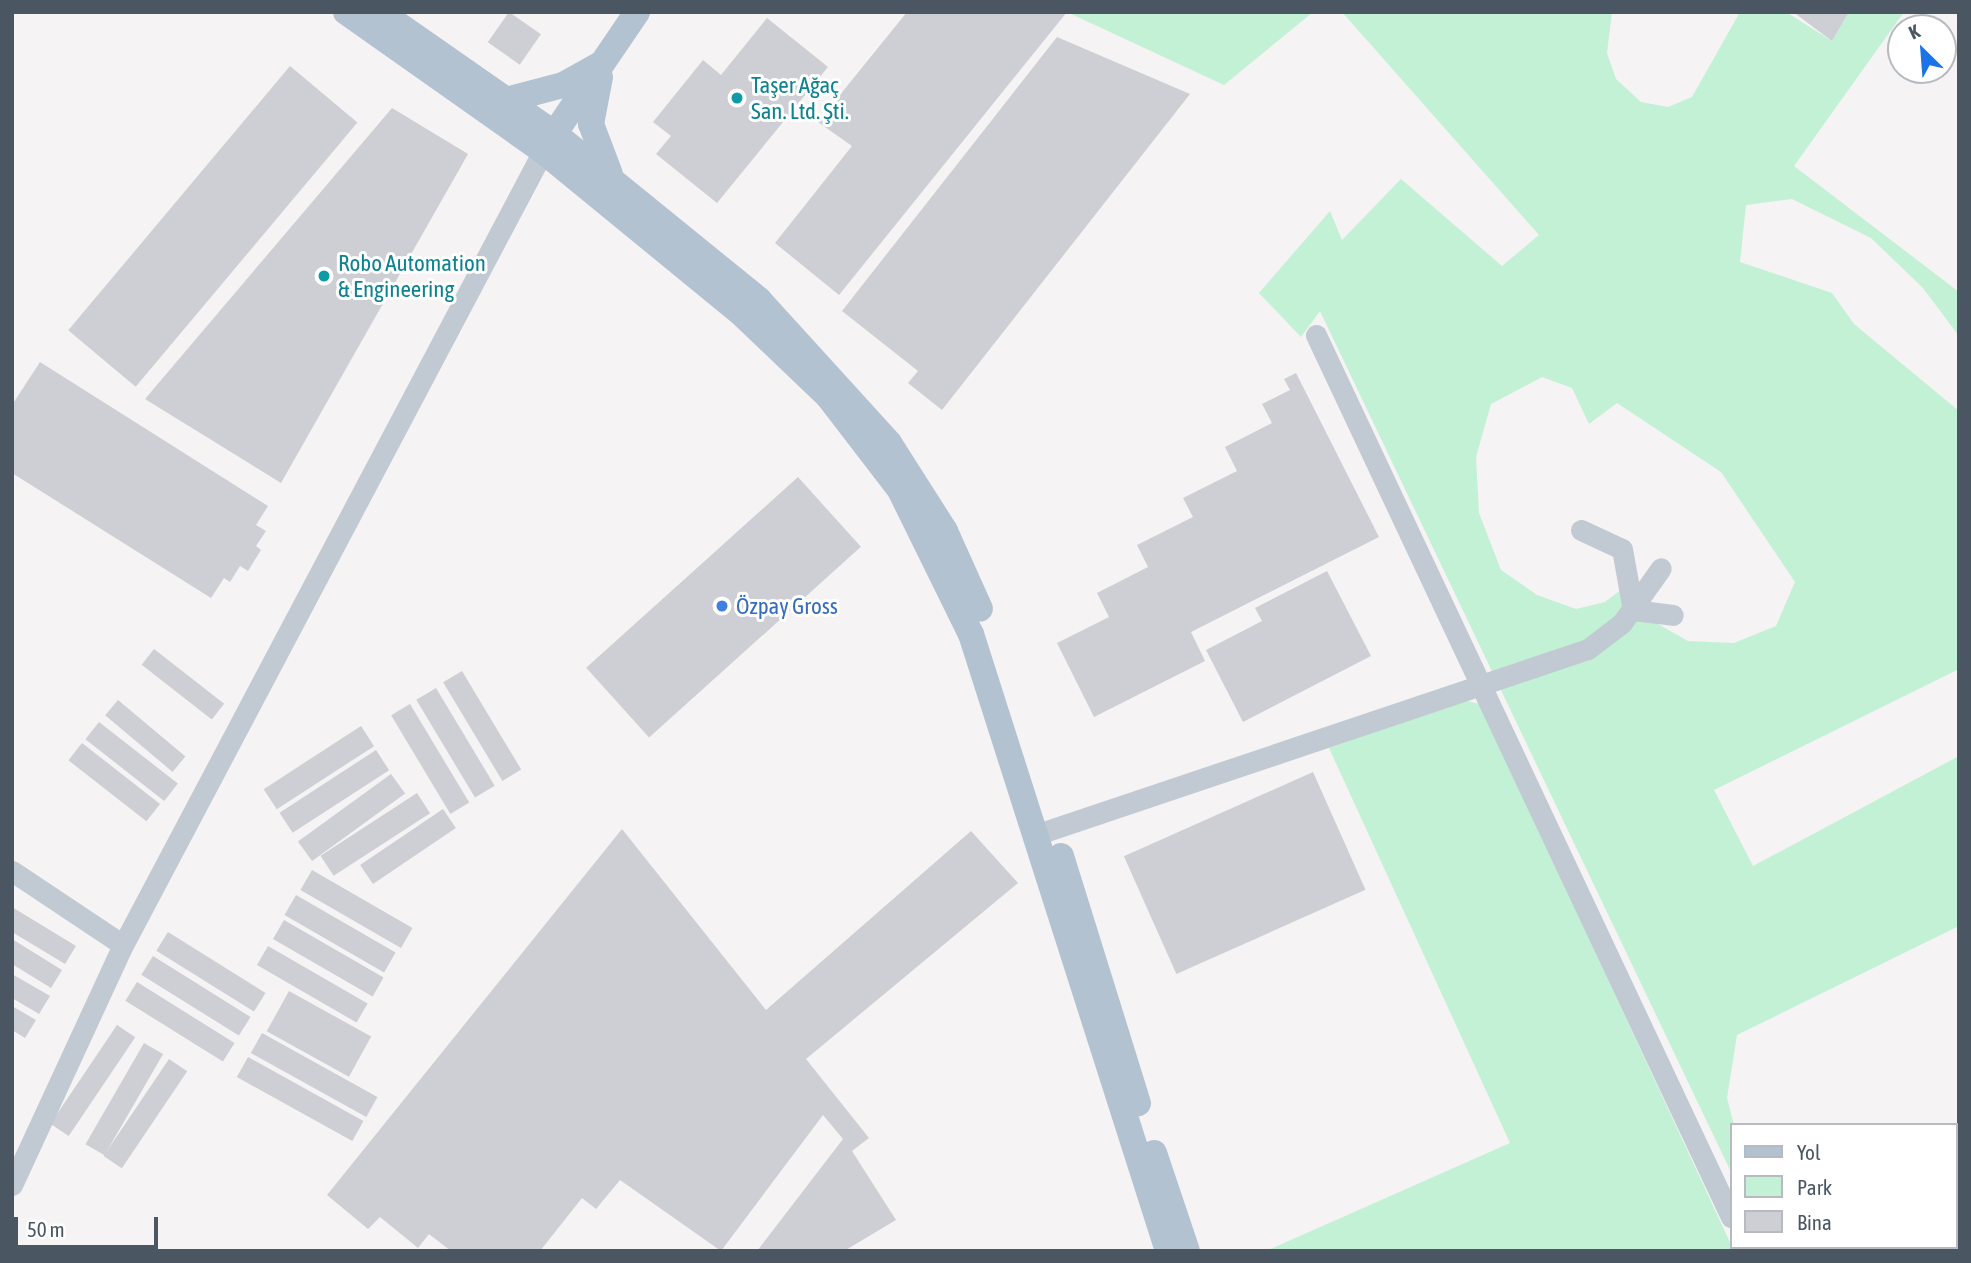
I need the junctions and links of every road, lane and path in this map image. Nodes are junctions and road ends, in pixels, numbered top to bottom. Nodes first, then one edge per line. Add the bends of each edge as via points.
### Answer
1 (345, 12) edge
2 (380, 12) edge
3 (637, 12) edge
4 (604, 62) junction
5 (506, 100) junction
6 (549, 143) junction
7 (613, 179) junction
8 (1315, 335) dead end
9 (1581, 530) dead end
10 (1661, 568) dead end
11 (1633, 610) junction
12 (1673, 615) dead end
13 (1482, 684) junction
14 (1044, 832) junction
15 (12, 871) edge
16 (123, 945) junction
17 (12, 1185) edge
18 (1726, 1196) edge
19 (1168, 1251) edge
20 (1186, 1251) edge

1 - 6 main road
2 - 5 main road
3 - 4 main road
4 - 5 main road via 563,85
4 - 6 main road
4 - 7 main road via 591,124
5 - 6 main road
6 - 7 main road
6 - 14 main road via 766,335 879,459 961,607
6 - 16 street
7 - 14 main road via 759,300 833,375 905,466 975,595
8 - 13 street
9 - 11 street via 1622,549
10 - 11 street
11 - 12 street
11 - 13 street via 1588,649
13 - 14 street
13 - 18 street
14 - 19 main road
14 - 20 main road
15 - 16 street
16 - 17 street

